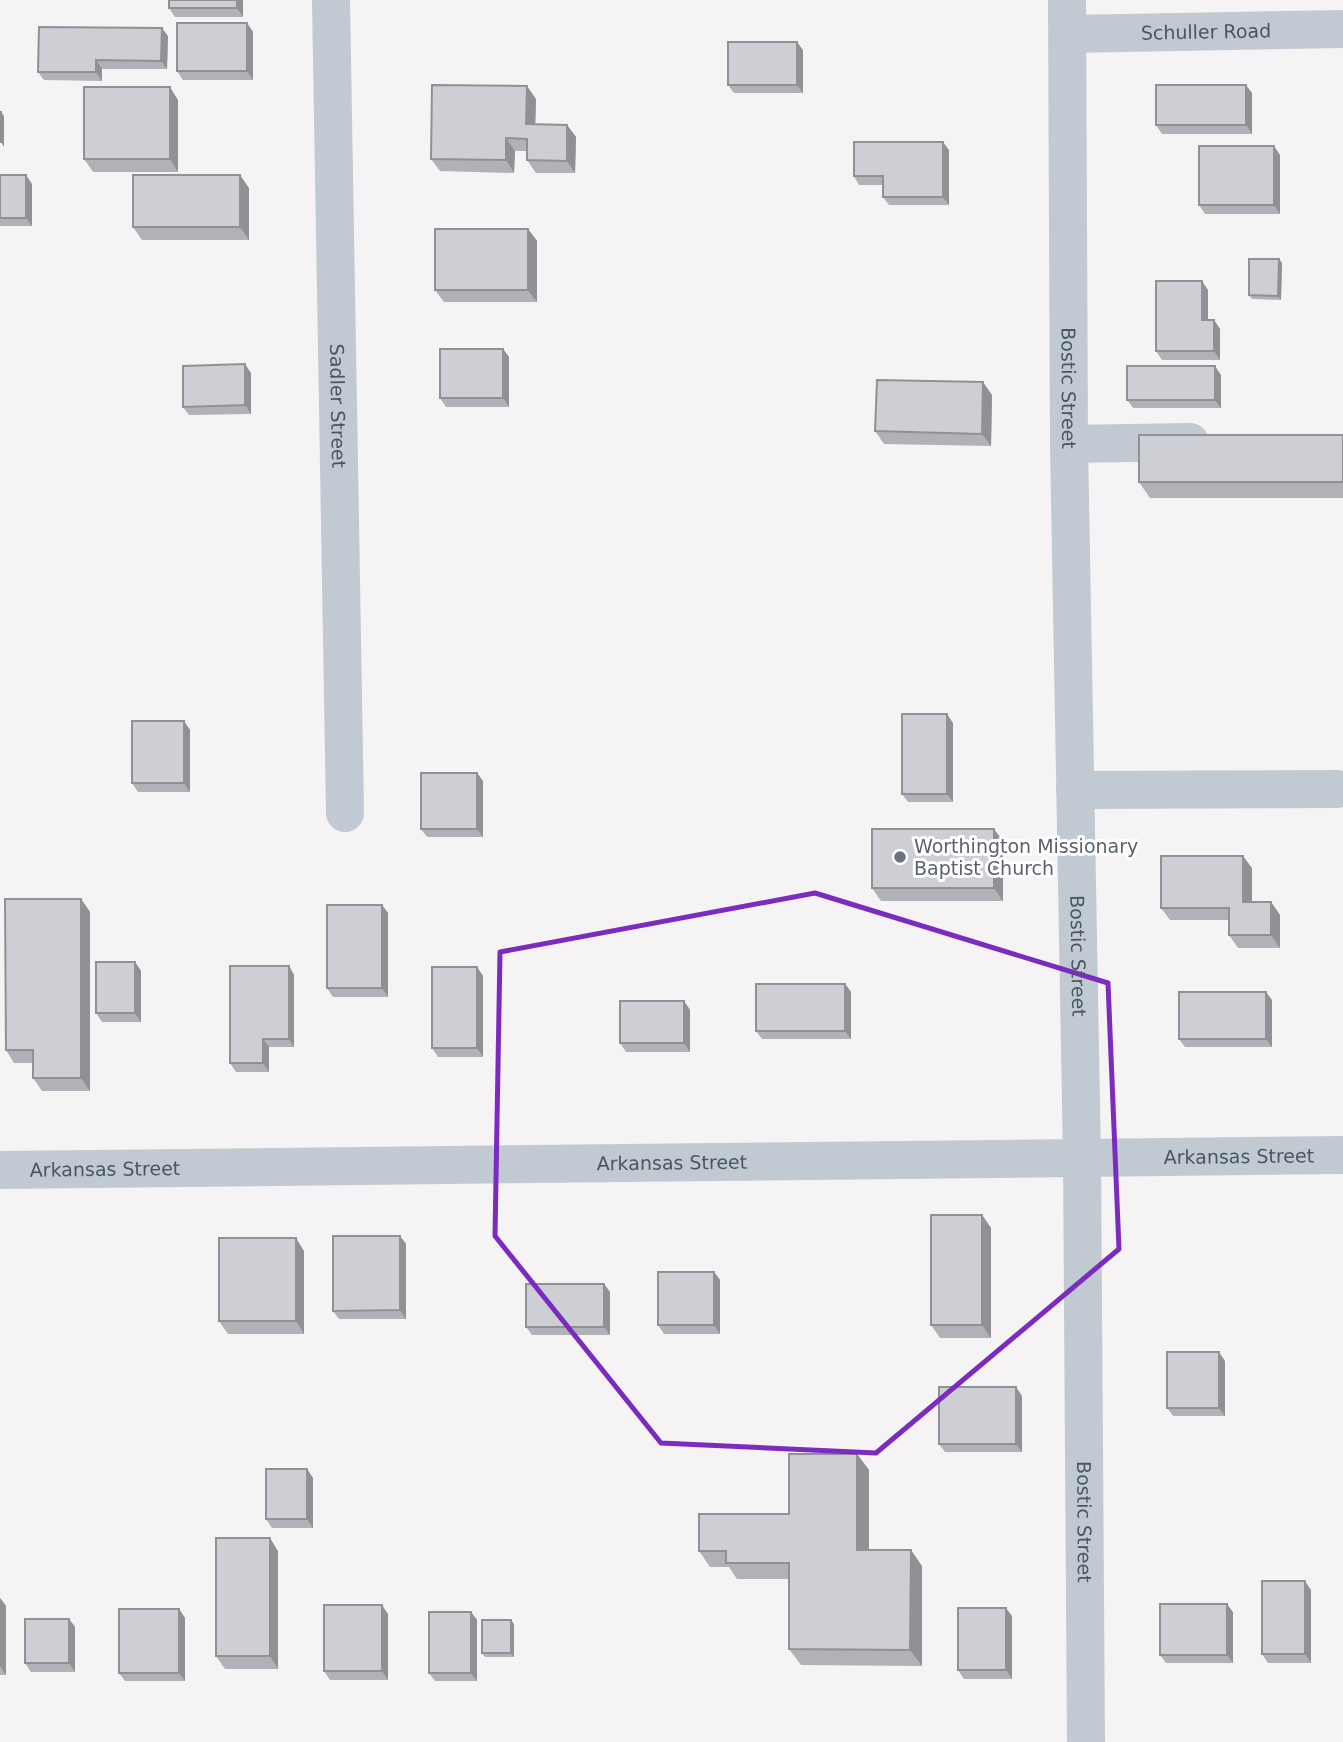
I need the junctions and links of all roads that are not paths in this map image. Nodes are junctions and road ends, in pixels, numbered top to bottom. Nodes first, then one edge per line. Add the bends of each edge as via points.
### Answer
1 (331, 0) edge
2 (1068, 17) edge
3 (1343, 29) edge
4 (1220, 441) edge
5 (1069, 444) junction
6 (1337, 789) dead end
7 (1075, 790) junction
8 (345, 813) dead end
9 (1343, 1154) edge
10 (1082, 1158) junction
11 (0, 1170) edge
12 (1086, 1742) edge

1 - 8 street, Sadler Street
2 - 3 street, Schuller Road
2 - 5 street, Bostic Street
4 - 5 street
5 - 7 street, Bostic Street
6 - 7 street
7 - 10 street, Bostic Street
9 - 10 street, Arkansas Street
10 - 11 street, Arkansas Street
10 - 12 street, Bostic Street

